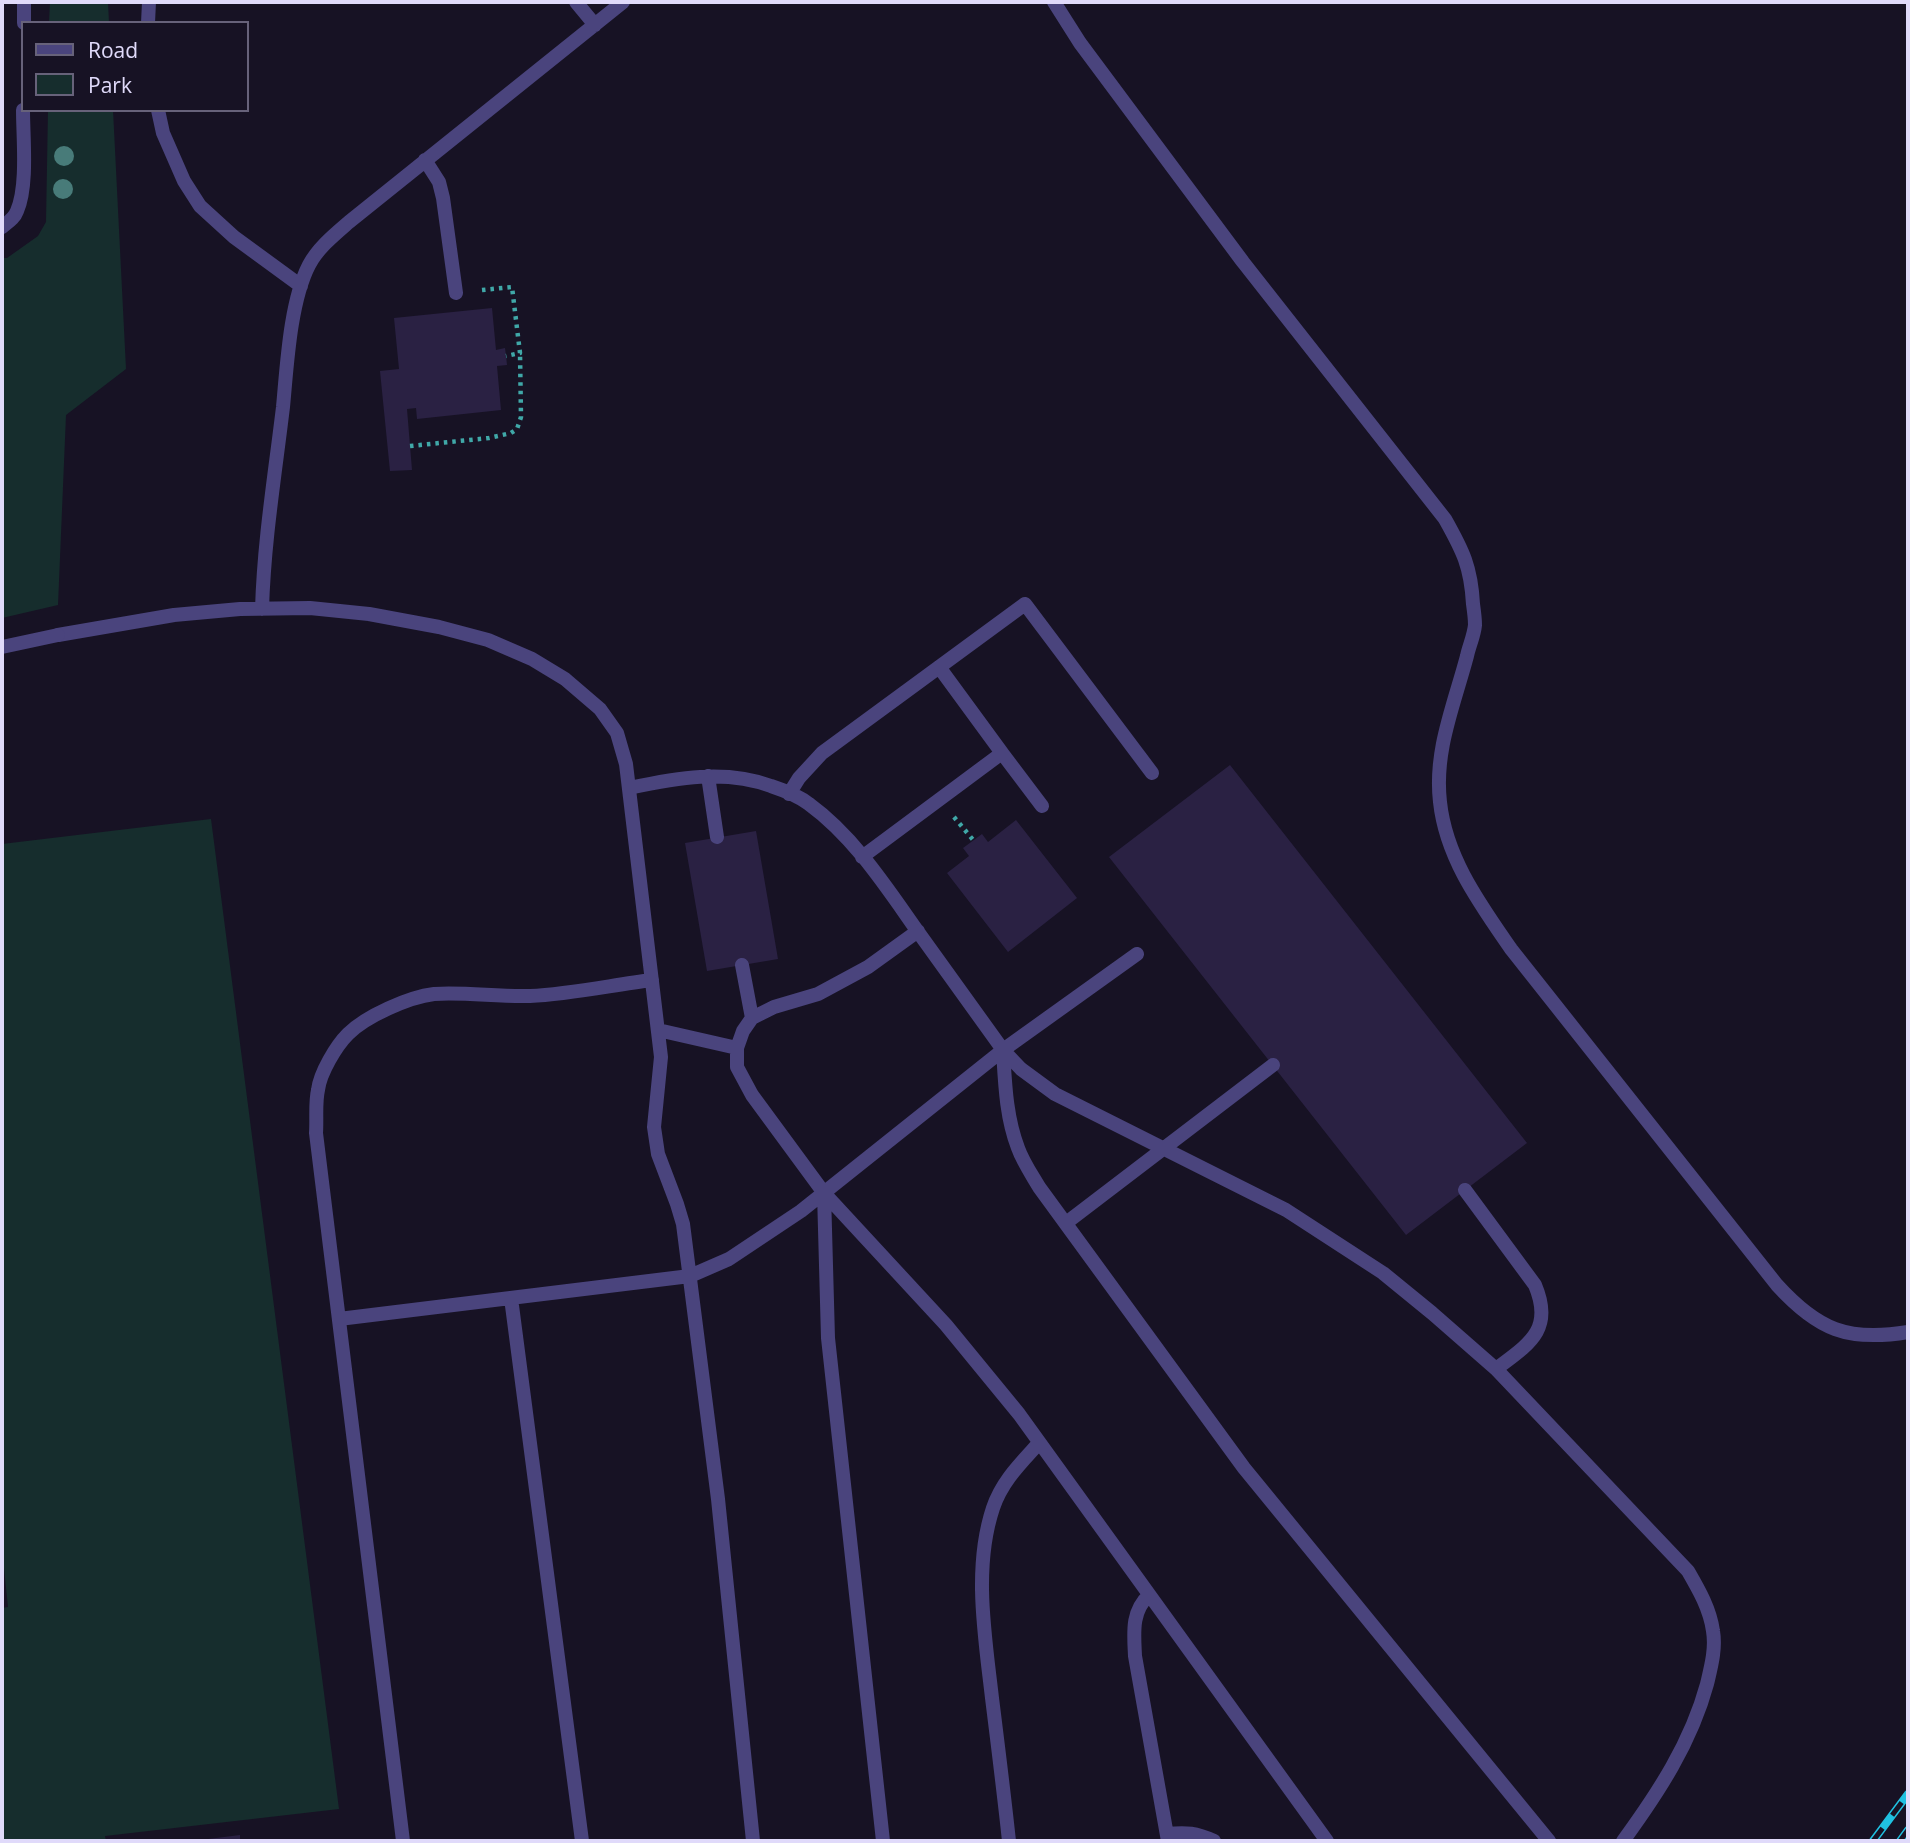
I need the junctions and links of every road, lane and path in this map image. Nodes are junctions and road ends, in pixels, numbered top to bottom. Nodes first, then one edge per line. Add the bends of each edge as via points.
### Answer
1 (24, 2) edge
2 (149, 2) edge
3 (576, 2) edge
4 (623, 2) edge
5 (1054, 2) edge
6 (24, 21) edge
7 (148, 21) edge
8 (595, 24) junction
9 (23, 112) edge
10 (158, 112) edge
11 (425, 160) junction
12 (2, 226) edge
13 (301, 286) junction
14 (512, 287) dead end
15 (456, 293) dead end
16 (520, 353) junction
17 (506, 356) dead end
18 (410, 446) dead end
19 (262, 609) junction
20 (2, 647) edge
21 (939, 667) junction
22 (1002, 753) junction
23 (1152, 773) dead end
24 (708, 776) junction
25 (629, 788) junction
26 (789, 794) junction
27 (1042, 806) dead end
28 (717, 837) dead end
29 (862, 857) junction
30 (918, 931) junction
31 (1137, 954) dead end
32 (742, 965) dead end
33 (652, 980) junction
34 (752, 1018) junction
35 (658, 1030) junction
36 (737, 1048) junction
37 (1003, 1050) junction
38 (1273, 1065) dead end
39 (1164, 1148) junction
40 (1465, 1189) dead end
41 (824, 1193) junction
42 (1066, 1223) junction
43 (690, 1276) junction
44 (511, 1297) junction
45 (339, 1319) junction
46 (1908, 1332) edge
47 (1496, 1370) junction
48 (1040, 1443) junction
49 (1149, 1595) junction
50 (1167, 1838) edge
51 (403, 1841) edge
52 (582, 1841) edge
53 (753, 1841) edge
54 (883, 1841) edge
55 (1009, 1841) edge
56 (1214, 1841) edge
57 (1327, 1841) edge
58 (1549, 1841) edge
59 (1623, 1841) edge

1 - 6 street
2 - 7 street
3 - 8 street
4 - 8 street
5 - 46 street via 1243,262 1445,519 1465,555 1475,625 1445,730 1440,803 1448,840 1478,902 1511,950 1796,1306 1827,1326 1856,1335
8 - 11 street
9 - 12 street via 21,200 12,220
10 - 13 street via 184,181 200,206
11 - 13 street via 323,246
11 - 15 street via 443,198
13 - 19 street via 290,339
14 - 16 path
16 - 17 path
16 - 18 path via 517,429 489,438
19 - 20 street via 174,615
19 - 25 street via 310,608 439,627 488,640 532,659 600,709 617,733
21 - 22 street
21 - 23 street via 1025,604
21 - 26 street via 821,753
22 - 27 street
22 - 29 street
24 - 25 street
24 - 26 street via 734,777
24 - 28 street
25 - 33 street
26 - 29 street via 808,803
29 - 30 street
30 - 34 street via 829,989
30 - 37 street
31 - 37 street
32 - 34 street
33 - 35 street
33 - 45 street via 538,995 432,995 404,1002 348,1033 318,1088 316,1133
34 - 36 street
35 - 36 street
35 - 43 street via 657,1154 683,1224
36 - 41 street via 737,1067 752,1095
37 - 39 street via 1055,1094
37 - 41 street
37 - 42 street via 1007,1103 1018,1150
38 - 39 street
39 - 42 street
39 - 47 street via 1286,1210 1383,1273
40 - 47 street via 1535,1285 1542,1303 1540,1326 1531,1341
41 - 43 street via 729,1259
41 - 48 street via 946,1325
41 - 54 street via 828,1338
42 - 58 street via 1244,1468
43 - 44 street
43 - 53 street
44 - 45 street
44 - 52 street
45 - 51 street
47 - 59 street via 1688,1571 1704,1598 1713,1632 1713,1663 1699,1713 1671,1769
48 - 49 street
48 - 55 street via 1011,1473 994,1506 985,1544 986,1647
49 - 50 street via 1136,1611 1135,1656
49 - 57 street
50 - 56 street via 1182,1832

